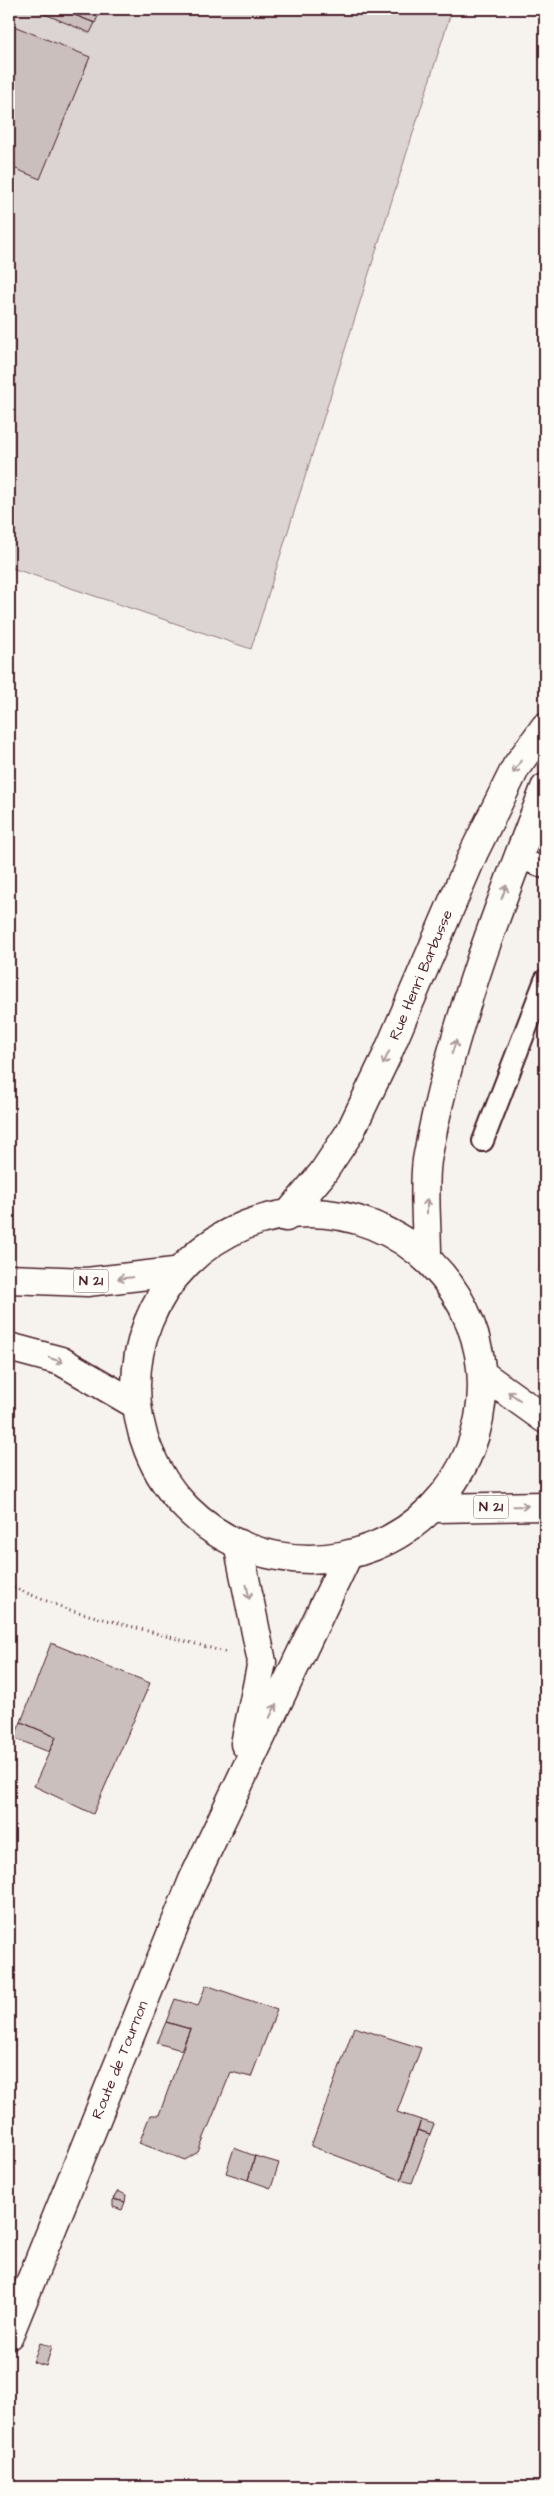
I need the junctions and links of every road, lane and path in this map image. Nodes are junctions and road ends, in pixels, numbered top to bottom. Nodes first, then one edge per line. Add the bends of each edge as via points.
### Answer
1 (545, 727) edge
2 (545, 788) edge
3 (518, 858) junction
4 (545, 868) edge
5 (545, 980) edge
6 (483, 1141) dead end
7 (286, 1217) junction
8 (427, 1255) junction
9 (174, 1272) junction
10 (9, 1279) edge
11 (9, 1347) edge
12 (482, 1374) junction
13 (135, 1404) junction
14 (545, 1419) edge
15 (545, 1506) edge
16 (437, 1508) junction
17 (238, 1544) junction
18 (347, 1557) junction
19 (9, 1586) edge
20 (262, 1662) junction
21 (236, 1786) junction
22 (9, 2335) edge

1 -> 7 main road, Rue Henri Barbusse via 516,767 474,852 386,1057 350,1132 322,1174
2 - 3 main road
3 - 4 lane
8 -> 3 main road via 429,1152 452,1056 504,891
5 - 6 lane
7 - 8 main road via 318,1214 357,1220 390,1230
7 - 9 main road via 224,1235
8 - 12 main road via 463,1303
9 -> 10 main road, N 21 via 87,1282
9 - 13 main road via 139,1346
11 -> 13 main road via 61,1361
14 -> 12 main road
12 - 16 main road via 477,1442
13 - 17 main road via 153,1466 189,1514
16 -> 15 main road, N 21
16 - 18 main road
17 - 18 main road via 294,1560
17 -> 20 main road
21 -> 18 main road
19 - 20 path via 67,1609
20 - 21 main road
21 - 22 main road, Route de Tournon via 193,1880

